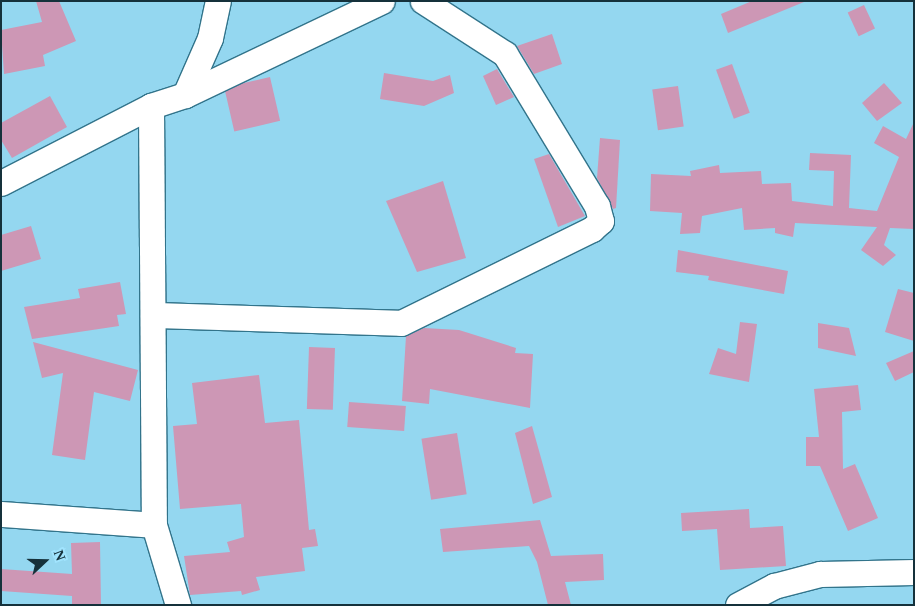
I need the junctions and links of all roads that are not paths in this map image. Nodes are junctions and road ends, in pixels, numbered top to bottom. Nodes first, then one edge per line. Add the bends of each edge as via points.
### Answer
1 (218, 1) edge
2 (382, 1) edge
3 (423, 1) edge
4 (185, 95) junction
5 (151, 106) junction
6 (1, 183) edge
7 (153, 315) junction
8 (1, 514) edge
9 (154, 525) junction
10 (914, 572) edge
11 (178, 605) edge
12 (738, 605) edge

1 - 4 street via 210,38
2 - 4 street
3 - 7 street via 505,54 597,206 601,221 592,229 401,323
4 - 5 street
5 - 6 street
5 - 7 street
7 - 9 street
8 - 9 street
9 - 11 street
10 - 12 street via 820,574 774,586

